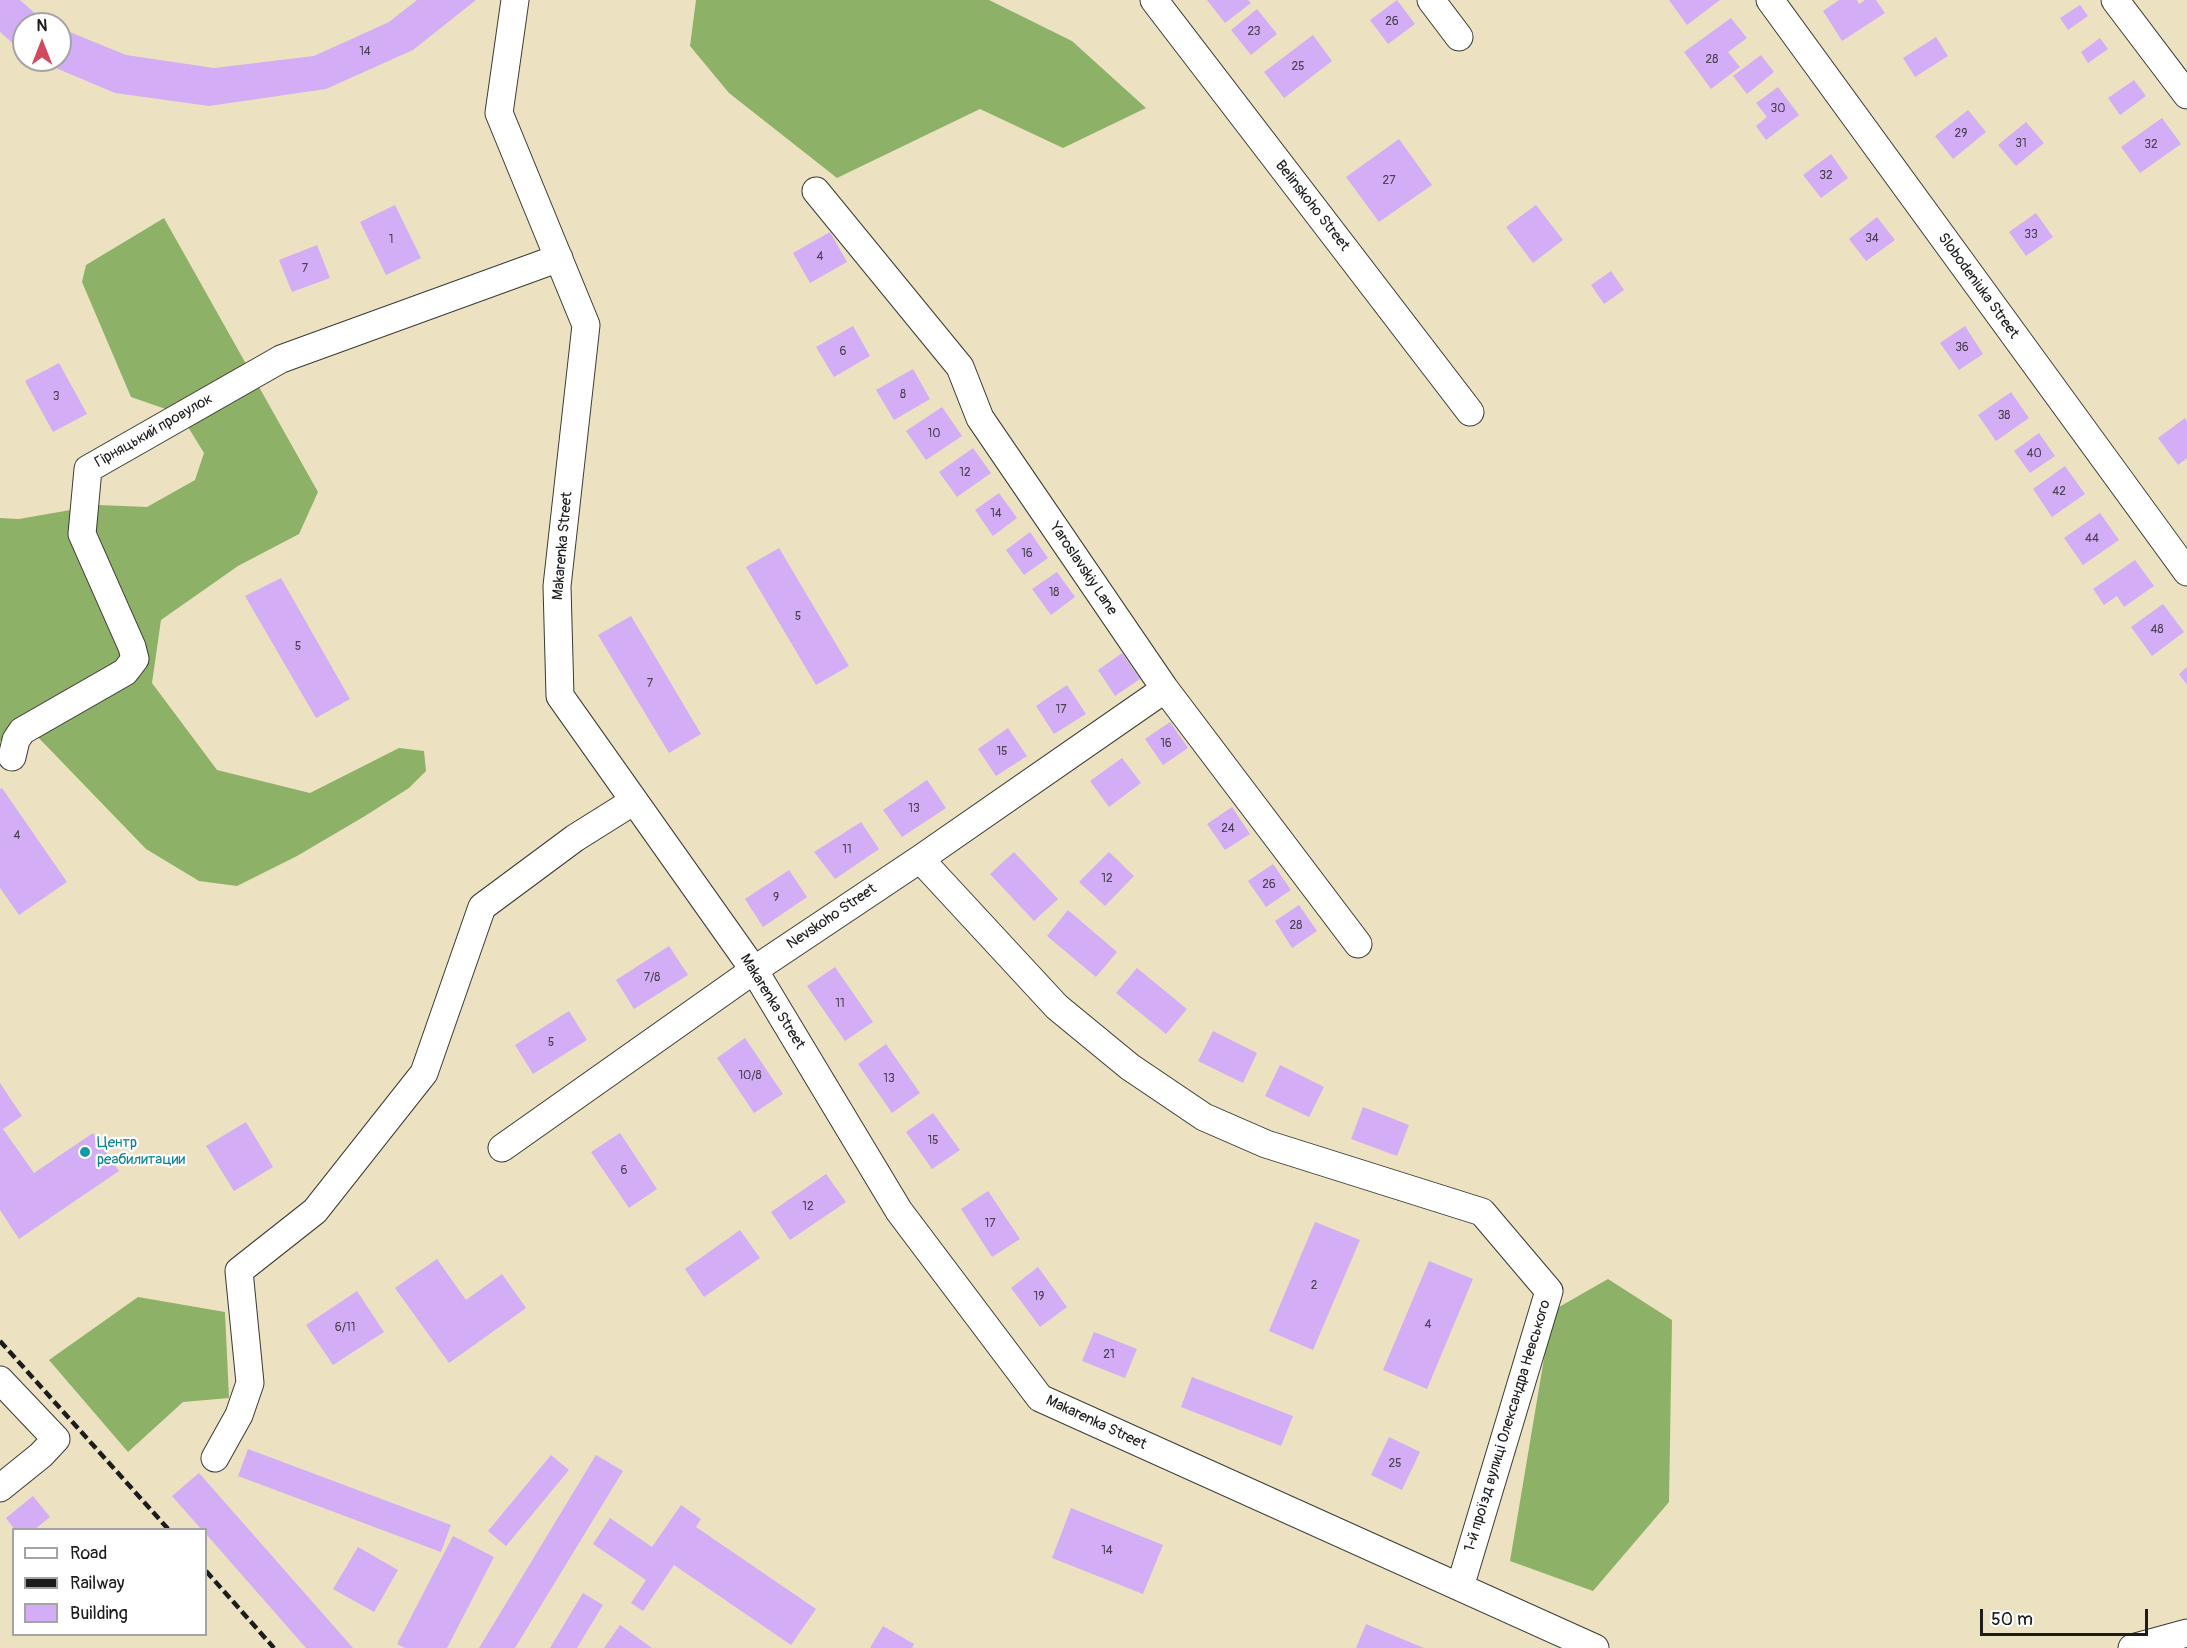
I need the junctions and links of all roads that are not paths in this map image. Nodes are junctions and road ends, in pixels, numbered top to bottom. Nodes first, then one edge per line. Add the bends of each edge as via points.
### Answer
1 (515, 0) edge
2 (1154, 0) edge
3 (1431, 0) edge
4 (1770, 0) edge
5 (2115, 0) edge
6 (1459, 37) dead end
7 (2187, 94) edge
8 (816, 191) dead end
9 (558, 258) junction
10 (1470, 412) dead end
11 (2187, 572) edge
12 (1165, 689) junction
13 (12, 757) dead end
14 (634, 801) junction
15 (920, 859) junction
16 (1358, 944) dead end
17 (754, 970) junction
18 (502, 1148) dead end
19 (0, 1380) edge
20 (215, 1458) dead end
21 (0, 1488) edge
22 (1460, 1587) junction
23 (2187, 1633) edge
24 (1595, 1648) edge
25 (2132, 1648) edge

1 - 9 street, Makarenka Street via 499,113
2 - 10 street, Belinskoho Street
3 - 6 street
4 - 11 street, Slobodeniuka Street
5 - 7 street
8 - 12 street, Yaroslavskiy Lane via 960,367 980,418
9 - 13 street, Гірняцький провулок via 281,359 88,469 82,534 135,659 125,672 22,731
9 - 14 street, Makarenka Street via 586,325 557,586 560,696
12 - 15 street, Nevskoho Street
12 - 16 street, Yaroslavskiy Lane
14 - 17 street, Makarenka Street
14 - 20 street via 575,838 482,907 424,1073 315,1211 239,1272 250,1383 239,1415
15 - 17 street, Nevskoho Street
15 - 22 street, 1-й проїзд вулиці Олександра Невського via 1057,1007 1130,1067 1204,1117 1266,1144 1482,1212 1548,1291
17 - 18 street, Nevskoho Street
17 - 22 street, Makarenka Street via 899,1211 1040,1398
19 - 21 street via 56,1439
22 - 24 street, Makarenka Street
23 - 25 street

